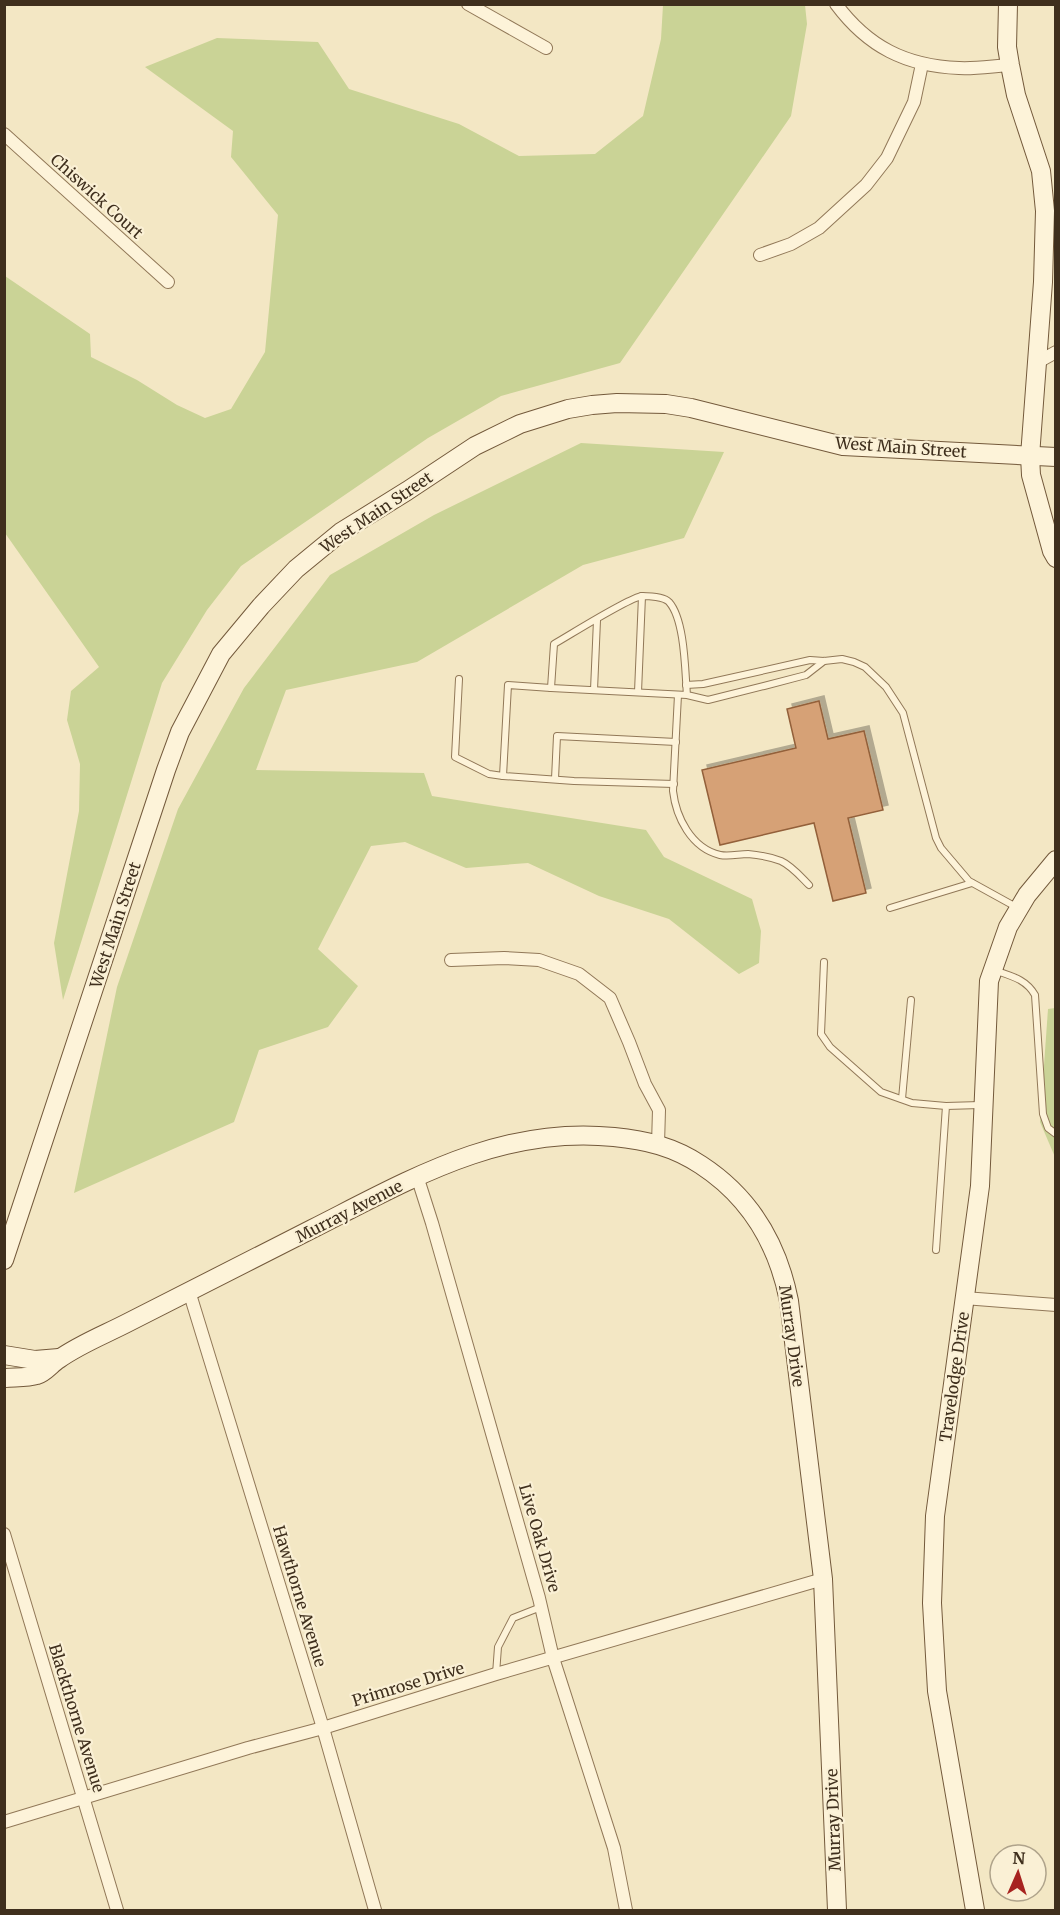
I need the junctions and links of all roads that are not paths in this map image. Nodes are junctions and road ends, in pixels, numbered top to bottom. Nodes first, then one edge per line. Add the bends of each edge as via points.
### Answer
1 (468, 4) edge
2 (836, 4) edge
3 (1008, 4) edge
4 (546, 48) dead end
5 (922, 64) junction
6 (1010, 64) junction
7 (4, 134) edge
8 (760, 255) dead end
9 (168, 282) dead end
10 (1048, 312) edge
11 (1056, 352) edge
12 (1038, 362) junction
13 (1030, 456) junction
14 (1056, 457) edge
15 (1056, 558) edge
16 (642, 596) junction
17 (597, 620) junction
18 (824, 661) junction
19 (459, 679) dead end
20 (686, 685) junction
21 (551, 688) junction
22 (594, 690) junction
23 (638, 692) junction
24 (678, 695) junction
25 (687, 695) junction
26 (676, 742) junction
27 (503, 776) junction
28 (555, 779) junction
29 (674, 784) junction
30 (1055, 863) edge
31 (972, 883) junction
32 (809, 885) dead end
33 (1019, 908) junction
34 (890, 909) dead end
35 (451, 960) dead end
36 (824, 962) dead end
37 (993, 969) junction
38 (911, 1000) dead end
39 (902, 1099) junction
40 (984, 1105) junction
41 (946, 1106) junction
42 (1056, 1134) edge
43 (658, 1144) junction
44 (417, 1176) junction
45 (936, 1250) dead end
46 (4, 1260) edge
47 (189, 1291) junction
48 (964, 1298) junction
49 (1056, 1305) edge
50 (4, 1355) edge
51 (59, 1358) junction
52 (4, 1378) edge
53 (4, 1534) edge
54 (823, 1579) junction
55 (542, 1606) junction
56 (553, 1658) junction
57 (496, 1674) junction
58 (323, 1728) junction
59 (84, 1799) junction
60 (4, 1822) edge
61 (117, 1911) edge
62 (375, 1911) edge
63 (626, 1911) edge
64 (837, 1911) edge
65 (975, 1911) edge

1 - 4 street
2 - 5 street via 872,41 900,58
3 - 6 street
5 - 6 street via 960,69
5 - 8 street via 914,102 887,158 866,185 819,228
6 - 10 street via 1041,171
7 - 9 street, Chiswick Court
10 - 12 street
11 - 12 street
12 - 13 street
13 - 14 street, West Main Street
13 - 15 street via 1031,475
13 - 46 street, West Main Street via 843,446 683,407 642,403 592,405 543,416 497,434 341,532 296,569 221,654 180,732
16 - 17 lane
16 - 20 lane via 666,599 671,604 684,640
16 - 23 lane
17 - 21 lane via 554,644
17 - 22 lane
18 - 20 lane via 810,660
18 - 25 lane via 806,675 753,689 708,700
18 - 31 lane via 843,659 865,667 894,699 903,713 936,838
19 - 27 lane via 455,758 489,774
20 - 25 lane
21 - 22 lane
21 - 27 lane via 508,685
22 - 23 lane
23 - 24 lane
24 - 25 lane
24 - 26 lane
26 - 28 lane via 557,736
26 - 29 lane
27 - 28 lane
28 - 29 lane
29 - 32 lane via 680,820 696,841 720,855 782,861
30 - 33 street, Travelodge Drive
31 - 33 lane
31 - 34 lane
33 - 37 street, Travelodge Drive
35 - 43 street via 539,960 579,974 610,998 659,1110
36 - 39 lane via 821,1034 830,1047 881,1092
37 - 40 street, Travelodge Drive via 989,981
37 - 42 lane via 1024,981 1035,996 1043,1114 1048,1128
38 - 39 lane
39 - 41 lane
40 - 41 lane
40 - 48 street, Travelodge Drive via 980,1186
41 - 45 lane
43 - 44 street, Murray Avenue via 605,1136 523,1140 479,1151
43 - 54 street, Murray Drive via 694,1160 727,1184 759,1221 780,1264 789,1301
44 - 47 street, Murray Avenue
44 - 55 street, Live Oak Drive
47 - 51 street, Murray Avenue
47 - 58 street, Hawthorne Avenue
48 - 49 street
48 - 65 street, Travelodge Drive via 935,1516 932,1603 939,1701
50 - 51 street, Murray Avenue via 35,1360
51 - 52 street, Murray Avenue via 39,1375
53 - 59 street, Blackthorne Avenue
54 - 56 street, Primrose Drive
54 - 64 street, Murray Drive
55 - 56 street, Live Oak Drive
55 - 57 lane via 513,1618 498,1647
56 - 57 street, Primrose Drive
56 - 63 street, Live Oak Drive via 615,1848
57 - 58 street, Primrose Drive
58 - 59 street, Primrose Drive
58 - 62 street, Hawthorne Avenue
59 - 60 street, Primrose Drive
59 - 61 street, Blackthorne Avenue

